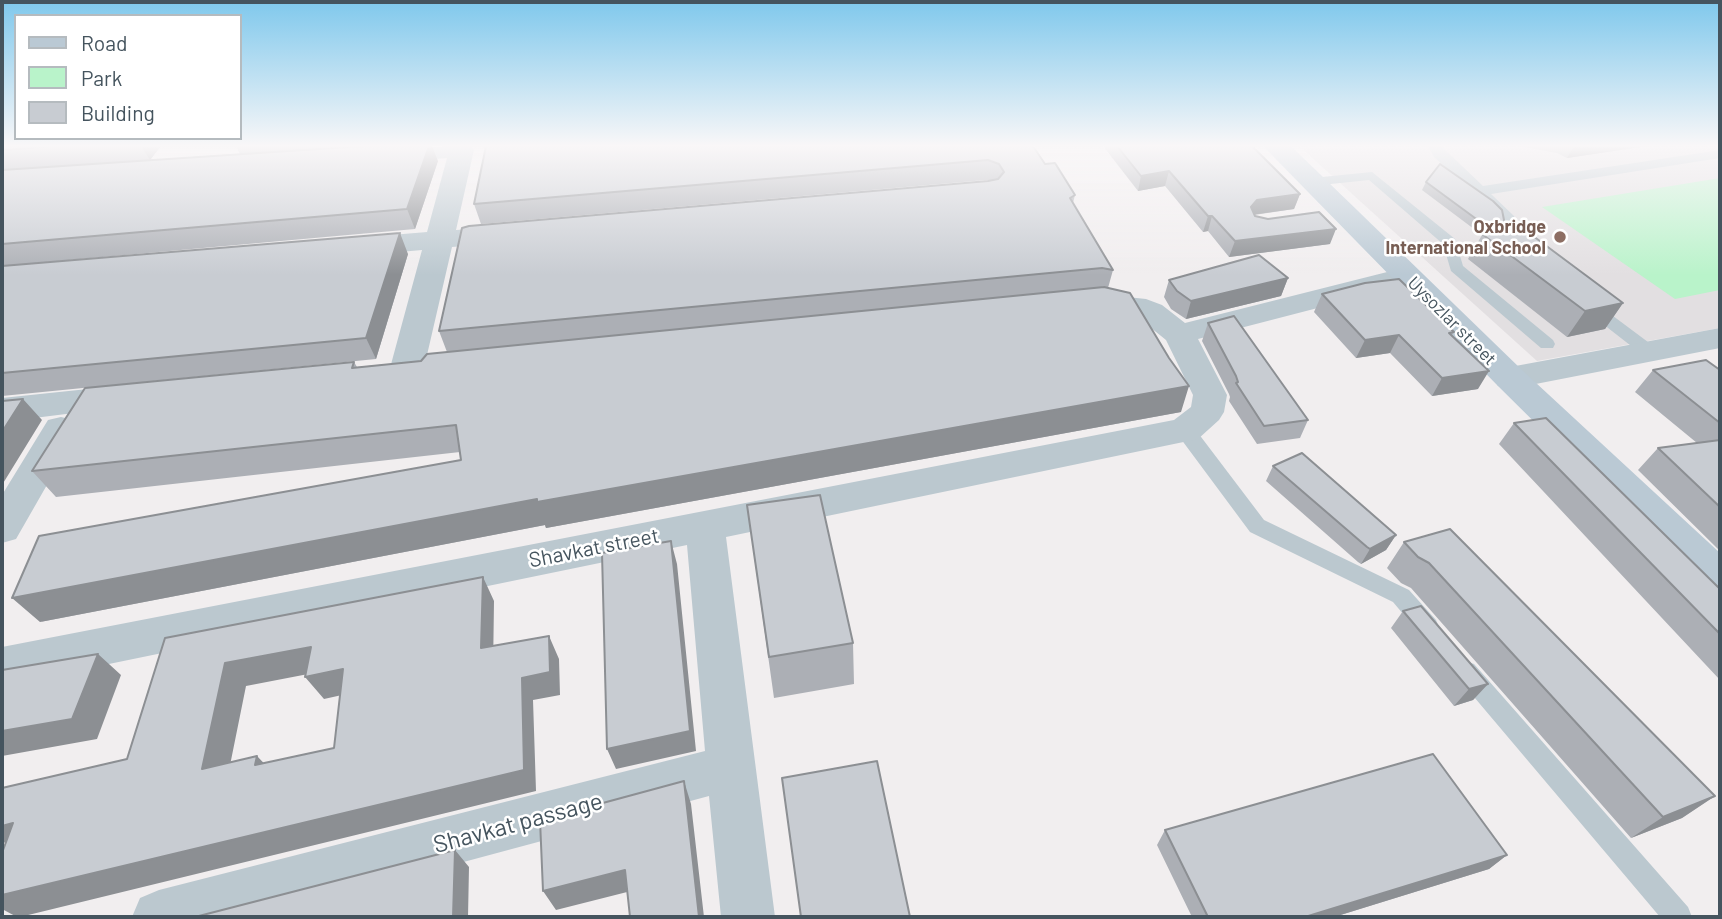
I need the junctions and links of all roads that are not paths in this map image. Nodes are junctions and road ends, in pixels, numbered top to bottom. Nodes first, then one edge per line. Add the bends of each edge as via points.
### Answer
1 (452, 189) edge
2 (1316, 189) edge
3 (1387, 189) edge
4 (1478, 189) edge
5 (1494, 189) edge
6 (1480, 191) junction
7 (535, 232) edge
8 (439, 240) junction
9 (330, 249) edge
10 (1535, 264) edge
11 (1407, 276) junction
12 (1577, 296) edge
13 (1064, 303) edge
14 (1179, 334) junction
15 (1720, 338) edge
16 (1547, 344) dead end
17 (1650, 352) junction
18 (407, 368) edge
19 (1510, 378) junction
20 (160, 393) edge
21 (77, 401) junction
22 (2, 410) edge
23 (1185, 430) junction
24 (705, 526) junction
25 (2, 528) edge
26 (1720, 579) edge
27 (2, 667) edge
28 (731, 767) junction
29 (159, 917) edge
30 (748, 917) edge
31 (1678, 917) edge

1 - 8 street
2 - 11 main road, Uysozlar street via 1329,214
3 - 16 lane via 1450,242 1456,268
4 - 6 lane
5 - 6 lane
6 - 10 lane via 1507,216 1513,248
7 - 8 street
8 - 9 street
8 - 18 street
11 - 14 street
11 - 19 main road, Uysozlar street
12 - 17 lane
13 - 14 street via 1135,306 1151,312
14 - 23 street via 1210,395 1207,412
15 - 17 street, Uysozlar street
17 - 19 street, Uysozlar street
19 - 26 main road, Uysozlar street
20 - 21 street
21 - 22 street
21 - 25 street
23 - 24 street, Shavkat street
23 - 31 lane via 1256,526 1401,596
24 - 27 street, Shavkat street
24 - 28 street
28 - 29 street, Shavkat passage
28 - 30 street

